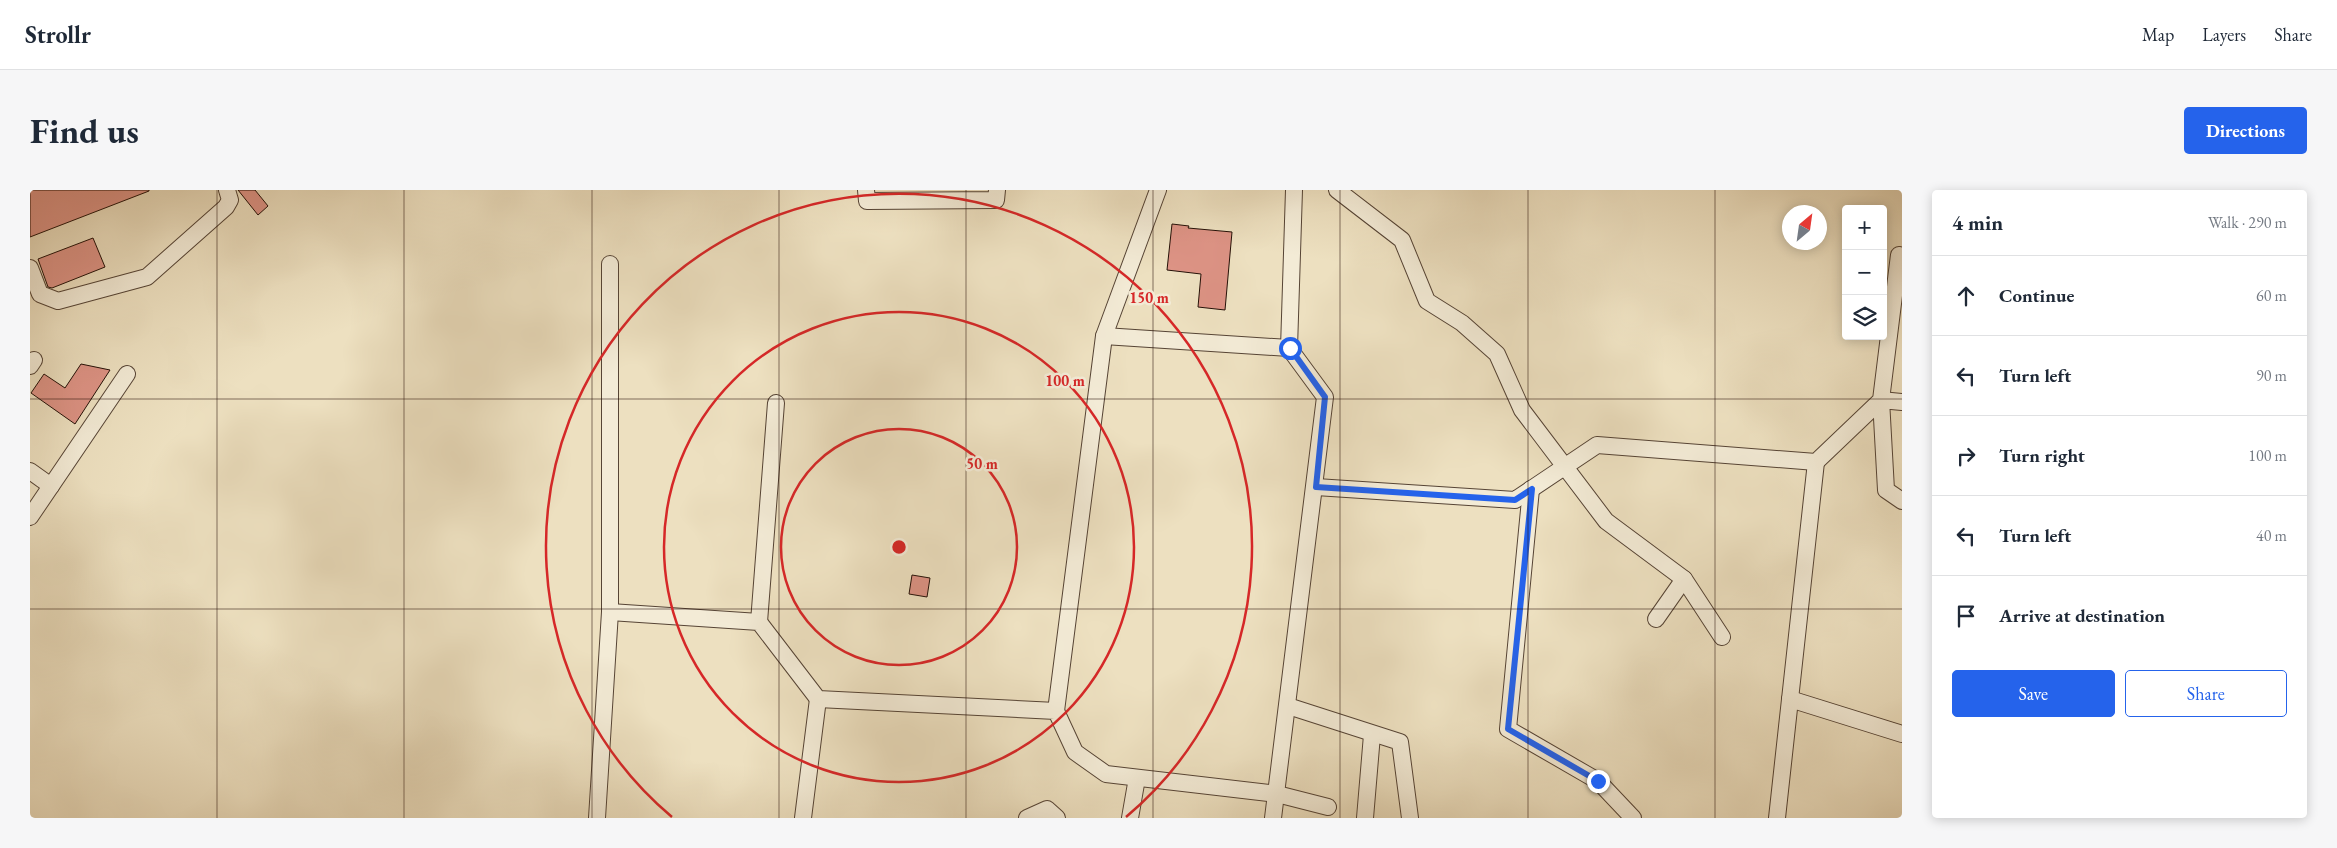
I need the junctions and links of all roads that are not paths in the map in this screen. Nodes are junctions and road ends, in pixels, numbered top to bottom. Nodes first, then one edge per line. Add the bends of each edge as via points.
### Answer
1 (227, 190) edge
2 (866, 190) edge
3 (997, 190) edge
4 (1158, 190) edge
5 (1294, 190) edge
6 (1337, 190) edge
7 (1898, 255) dead end
8 (610, 264) dead end
9 (30, 268) edge
10 (1104, 336) junction
11 (1290, 348) junction
12 (127, 374) dead end
13 (1881, 400) junction
14 (1902, 402) edge
15 (776, 403) dead end
16 (1816, 462) junction
17 (1565, 468) junction
18 (30, 471) edge
19 (51, 486) junction
20 (1316, 487) junction
21 (1532, 489) junction
22 (1902, 501) edge
23 (30, 516) edge
24 (1684, 578) junction
25 (610, 612) junction
26 (1656, 619) dead end
27 (759, 622) junction
28 (1722, 637) dead end
29 (818, 699) junction
30 (1790, 699) junction
31 (1288, 706) junction
32 (1056, 711) junction
33 (1902, 734) edge
34 (1372, 735) junction
35 (1137, 778) junction
36 (1276, 794) junction
37 (1328, 807) dead end
38 (597, 818) edge
39 (804, 818) edge
40 (1027, 818) edge
41 (1056, 818) edge
42 (1130, 818) edge
43 (1273, 818) edge
44 (1365, 818) edge
45 (1410, 818) edge
46 (1633, 818) edge
47 (1777, 818) edge

1 - 9 street via 230,200 226,207 146,277 58,300 40,294
2 - 3 street via 867,201 996,200
4 - 10 street
5 - 11 street
6 - 17 street via 1402,240 1427,301 1462,323 1497,354 1522,410
7 - 13 street
8 - 25 street
10 - 11 street
10 - 32 street
11 - 20 street via 1325,397
12 - 19 street
13 - 14 street
13 - 16 street
13 - 22 street via 1886,490
15 - 27 street
16 - 17 street via 1598,446
16 - 30 street
17 - 21 street
17 - 24 street via 1606,521
18 - 19 street
19 - 23 street
20 - 21 street via 1515,500
20 - 31 street
21 - 46 street via 1508,729 1598,781
24 - 26 street
24 - 28 street
25 - 27 street
25 - 38 street
27 - 29 street
29 - 32 street
29 - 39 street
30 - 33 street
30 - 47 street
31 - 34 street
31 - 36 street
32 - 35 street via 1075,752 1106,774
34 - 44 street
34 - 45 street via 1400,742
35 - 36 street
35 - 42 street
36 - 37 street
36 - 43 street
40 - 41 street via 1047,810

